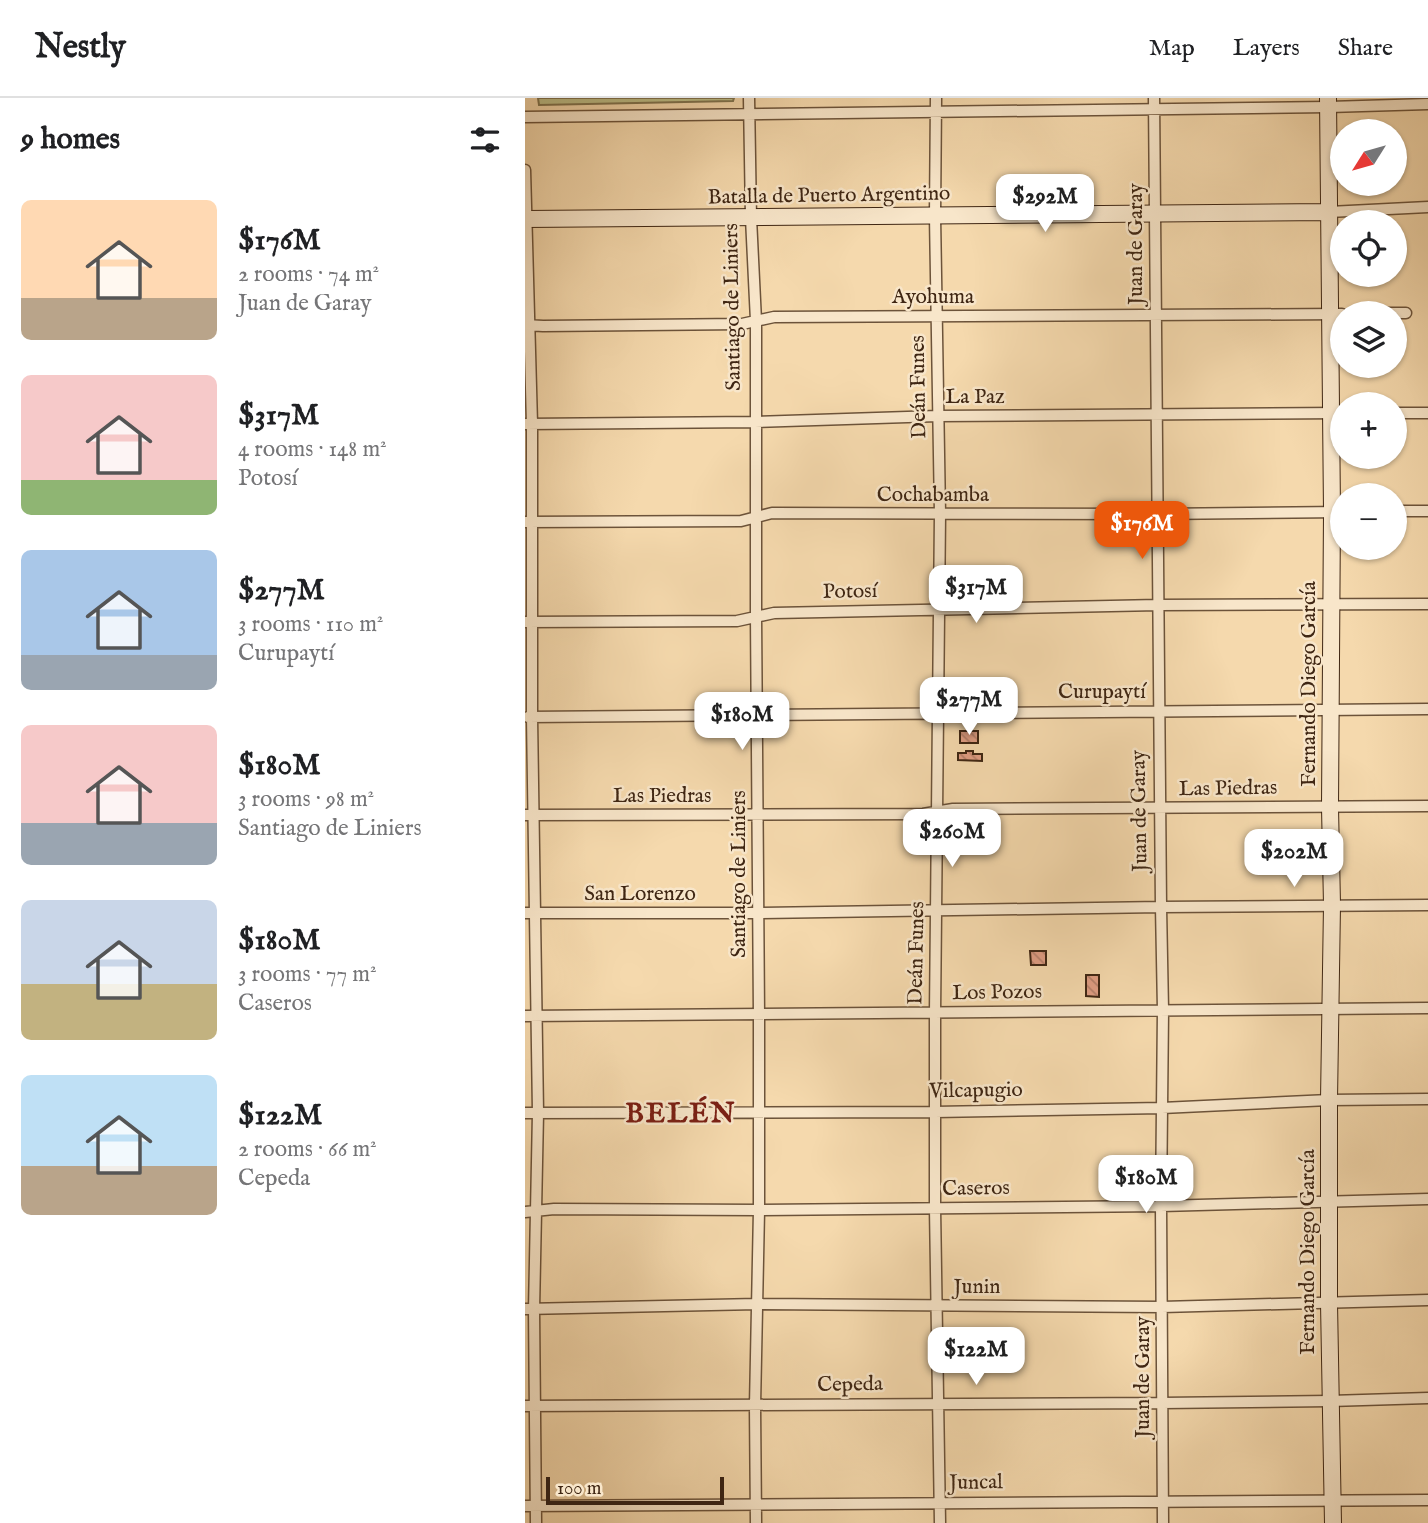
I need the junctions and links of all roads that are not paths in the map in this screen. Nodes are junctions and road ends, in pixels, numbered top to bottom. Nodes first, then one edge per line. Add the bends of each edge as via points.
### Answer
1 (749, 98) edge
2 (936, 98) edge
3 (1329, 102) edge
4 (1154, 103) edge
5 (1428, 104) edge
6 (936, 112) junction
7 (749, 114) junction
8 (525, 117) edge
9 (525, 170) edge
10 (1428, 207) edge
11 (1329, 212) junction
12 (1156, 215) junction
13 (935, 216) junction
14 (751, 218) junction
15 (526, 219) edge
16 (1335, 301) edge
17 (1330, 314) edge
18 (1155, 315) junction
19 (937, 317) junction
20 (756, 321) junction
21 (527, 325) edge
22 (1330, 413) edge
23 (1407, 413) edge
24 (1428, 413) edge
25 (1156, 415) junction
26 (938, 416) junction
27 (755, 422) junction
28 (528, 424) edge
29 (1407, 511) edge
30 (1428, 511) edge
31 (1330, 512) edge
32 (940, 514) junction
33 (1157, 514) junction
34 (756, 518) junction
35 (529, 522) edge
36 (1334, 560) edge
37 (1331, 604) junction
38 (1428, 604) edge
39 (1158, 606) junction
40 (939, 610) junction
41 (755, 616) junction
42 (528, 622) edge
43 (1331, 709) junction
44 (1428, 709) edge
45 (1159, 711) junction
46 (938, 713) junction
47 (757, 716) junction
48 (528, 717) edge
49 (1330, 807) junction
50 (1428, 807) edge
51 (1160, 809) junction
52 (937, 811) junction
53 (529, 815) edge
54 (758, 815) junction
55 (1332, 905) junction
56 (1428, 905) edge
57 (1161, 907) junction
58 (937, 911) junction
59 (530, 913) edge
60 (757, 913) junction
61 (1428, 1008) edge
62 (1330, 1009) junction
63 (1163, 1010) junction
64 (935, 1013) junction
65 (759, 1014) junction
66 (531, 1016) edge
67 (1428, 1099) edge
68 (1329, 1100) junction
69 (1162, 1108) junction
70 (759, 1111) junction
71 (935, 1112) junction
72 (525, 1113) edge
73 (538, 1113) junction
74 (1428, 1199) edge
75 (1329, 1200) junction
76 (1161, 1206) junction
77 (935, 1208) junction
78 (759, 1210) junction
79 (530, 1211) edge
80 (1428, 1300) edge
81 (1329, 1303) junction
82 (757, 1304) junction
83 (936, 1306) junction
84 (1162, 1307) junction
85 (530, 1310) edge
86 (1428, 1398) edge
87 (1330, 1401) junction
88 (937, 1403) junction
89 (1162, 1403) junction
90 (530, 1406) edge
91 (755, 1406) junction
92 (1428, 1500) edge
93 (1163, 1501) junction
94 (1333, 1502) junction
95 (756, 1503) junction
96 (940, 1503) junction
97 (531, 1506) edge
98 (536, 1523) edge
99 (756, 1523) edge
100 (940, 1523) edge
101 (1163, 1523) edge
102 (1333, 1523) edge

1 - 7 street, Santiago de Liniers
2 - 6 street, Deán Funes
3 - 4 street
3 - 5 street
3 - 11 main road, Fernando Diego García
4 - 6 street
4 - 12 street, Juan de Garay
6 - 7 street
6 - 13 street, Deán Funes
7 - 8 street
7 - 14 street, Santiago de Liniers
9 - 15 street
10 - 11 street, Batalla de Puerto Argentino
11 - 12 main road, Batalla de Puerto Argentino
11 - 16 main road, Fernando Diego García
12 - 13 main road, Batalla de Puerto Argentino
12 - 18 street, Juan de Garay
13 - 14 main road, Batalla de Puerto Argentino
13 - 19 street, Deán Funes
14 - 15 main road, Batalla de Puerto Argentino
14 - 20 street, Santiago de Liniers
15 - 21 street
17 - 18 street, Ayohuma
18 - 19 street, Ayohuma
18 - 25 street, Juan de Garay
19 - 20 street, Ayohuma via 774,317
19 - 26 street, Deán Funes
20 - 21 street, Ayohuma
20 - 27 street, Santiago de Liniers
21 - 28 street
22 - 25 street, La Paz
23 - 24 street
25 - 26 street, La Paz
25 - 33 street, Juan de Garay
26 - 27 street, La Paz
26 - 32 street, Deán Funes
27 - 28 street, La Paz
27 - 34 street, Santiago de Liniers
28 - 35 street
29 - 30 street
31 - 33 street, Cochabamba
32 - 33 street, Cochabamba
32 - 34 street, Cochabamba via 772,513
32 - 40 street, Deán Funes
33 - 39 street, Juan de Garay
34 - 35 street, Cochabamba
34 - 41 street, Santiago de Liniers
35 - 42 street
36 - 37 main road, Fernando Diego García
37 - 38 street, Potosí
37 - 39 street, Potosí
37 - 43 main road, Fernando Diego García
39 - 40 street, Potosí
39 - 45 street, Juan de Garay
40 - 41 street, Potosí
40 - 46 street, Deán Funes
41 - 42 street, Potosí via 737,621
41 - 47 street, Santiago de Liniers
42 - 48 street
43 - 44 street, Curupaytí
43 - 45 street, Curupaytí
43 - 49 main road, Fernando Diego García
45 - 46 street, Curupaytí
45 - 51 street, Juan de Garay
46 - 47 street, Curupaytí
46 - 52 street, Deán Funes
47 - 48 street, Curupaytí
47 - 54 street, Santiago de Liniers
48 - 53 street
49 - 50 street, Las Piedras
49 - 51 street, Las Piedras
49 - 55 main road, Fernando Diego García
51 - 52 street, Las Piedras
51 - 57 street, Juan de Garay
52 - 54 street, Las Piedras
52 - 58 street, Deán Funes
53 - 54 street, Las Piedras
53 - 59 street
54 - 60 street, Santiago de Liniers
55 - 56 street, San Lorenzo
55 - 57 street, San Lorenzo
55 - 62 main road, Fernando Diego García
57 - 58 street, San Lorenzo
57 - 63 street, Juan de Garay
58 - 60 street, San Lorenzo
58 - 64 street, Deán Funes
59 - 60 street, San Lorenzo
59 - 66 street
60 - 65 street, Santiago de Liniers
61 - 62 street, Los Pozos
62 - 63 street, Los Pozos
62 - 68 main road, Fernando Diego García
63 - 64 street, Los Pozos
63 - 69 street, Juan de Garay
64 - 65 street, Los Pozos
64 - 71 street, Deán Funes
65 - 66 street, Los Pozos
65 - 70 street, Santiago de Liniers
66 - 73 street
67 - 68 street, Vilcapugio
68 - 69 street, Vilcapugio
68 - 75 main road, Fernando Diego García
69 - 71 street, Vilcapugio
69 - 76 street, Juan de Garay
70 - 71 street, Vilcapugio
70 - 73 street, Vilcapugio
70 - 78 street, Santiago de Liniers
71 - 77 street, Deán Funes
72 - 73 street, Vilcapugio
73 - 79 street
74 - 75 street, Caseros
75 - 76 street, Caseros
75 - 81 main road, Fernando Diego García
76 - 77 street, Caseros
76 - 84 street, Juan de Garay
77 - 78 street, Caseros
77 - 83 street, Deán Funes
78 - 79 street, Caseros
78 - 82 street, Santiago de Liniers
79 - 85 street
80 - 81 street, Junin
81 - 84 street, Junin
81 - 87 main road, Fernando Diego García
82 - 83 street, Junin
82 - 85 street, Junin
82 - 91 street, Santiago de Liniers
83 - 84 street, Junin
83 - 88 street, Deán Funes
84 - 89 street, Juan de Garay
85 - 90 street
86 - 87 street, Cepeda
87 - 89 street, Cepeda
87 - 94 main road, Fernando Diego García
88 - 89 street, Cepeda
88 - 91 street, Cepeda
88 - 96 street, Deán Funes
89 - 93 street, Juan de Garay
90 - 91 street, Cepeda
90 - 97 street
91 - 95 street, Santiago de Liniers
92 - 94 street, Juncal
93 - 94 street, Juncal
93 - 96 street, Juncal
93 - 101 street, Juan de Garay
94 - 102 main road, Fernando Diego García
95 - 96 street, Juncal
95 - 97 street, Juncal
95 - 99 street, Santiago de Liniers
96 - 100 street, Deán Funes
97 - 98 street

